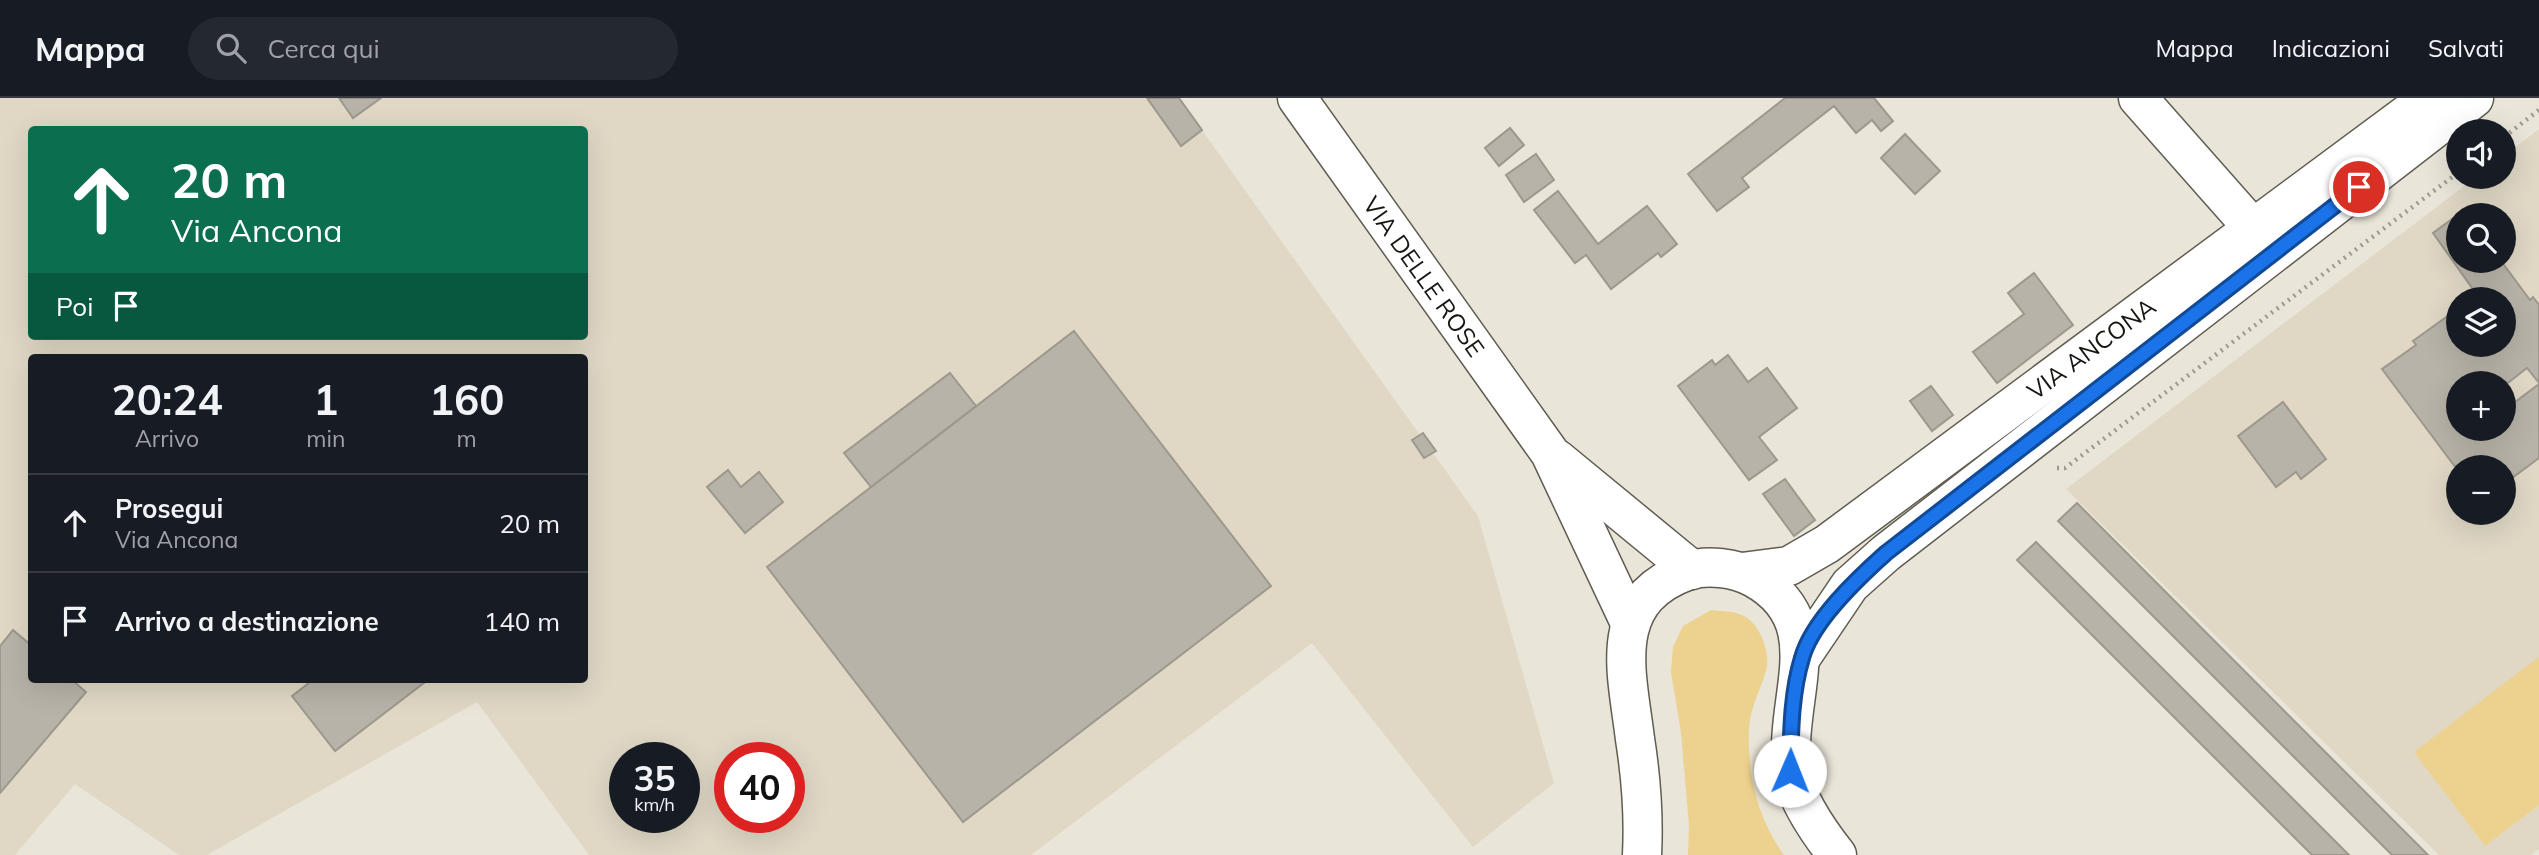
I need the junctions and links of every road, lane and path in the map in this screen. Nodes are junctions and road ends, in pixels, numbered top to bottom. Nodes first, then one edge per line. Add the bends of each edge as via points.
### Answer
1 (1297, 98) edge
2 (2138, 98) edge
3 (2429, 98) edge
4 (2474, 98) edge
5 (2539, 110) edge
6 (2516, 128) edge
7 (2446, 182) edge
8 (2252, 227) junction
9 (1550, 453) junction
10 (1996, 468) junction
11 (1692, 570) junction
12 (1742, 572) junction
13 (1630, 623) junction
14 (1802, 656) junction
15 (1642, 855) edge
16 (1837, 855) edge

1 - 9 street, VIA DELLE ROSE
2 - 8 street
3 - 8 street, VIA ANCONA
4 - 10 street, VIA ANCONA
5 - 6 path
7 - 10 path via 2065,468
8 - 12 street, VIA ANCONA via 1827,544 1789,566
9 - 11 street, VIA DELLE ROSE
9 - 13 street, VIA DELLE ROSE
10 - 14 street, VIA ANCONA via 1850,585
11 - 12 street, VIA ANCONA
11 - 13 street via 1654,589
12 - 14 street via 1774,593 1788,609
13 - 15 street via 1624,673 1636,739
14 - 16 street via 1791,716 1790,771 1815,828

